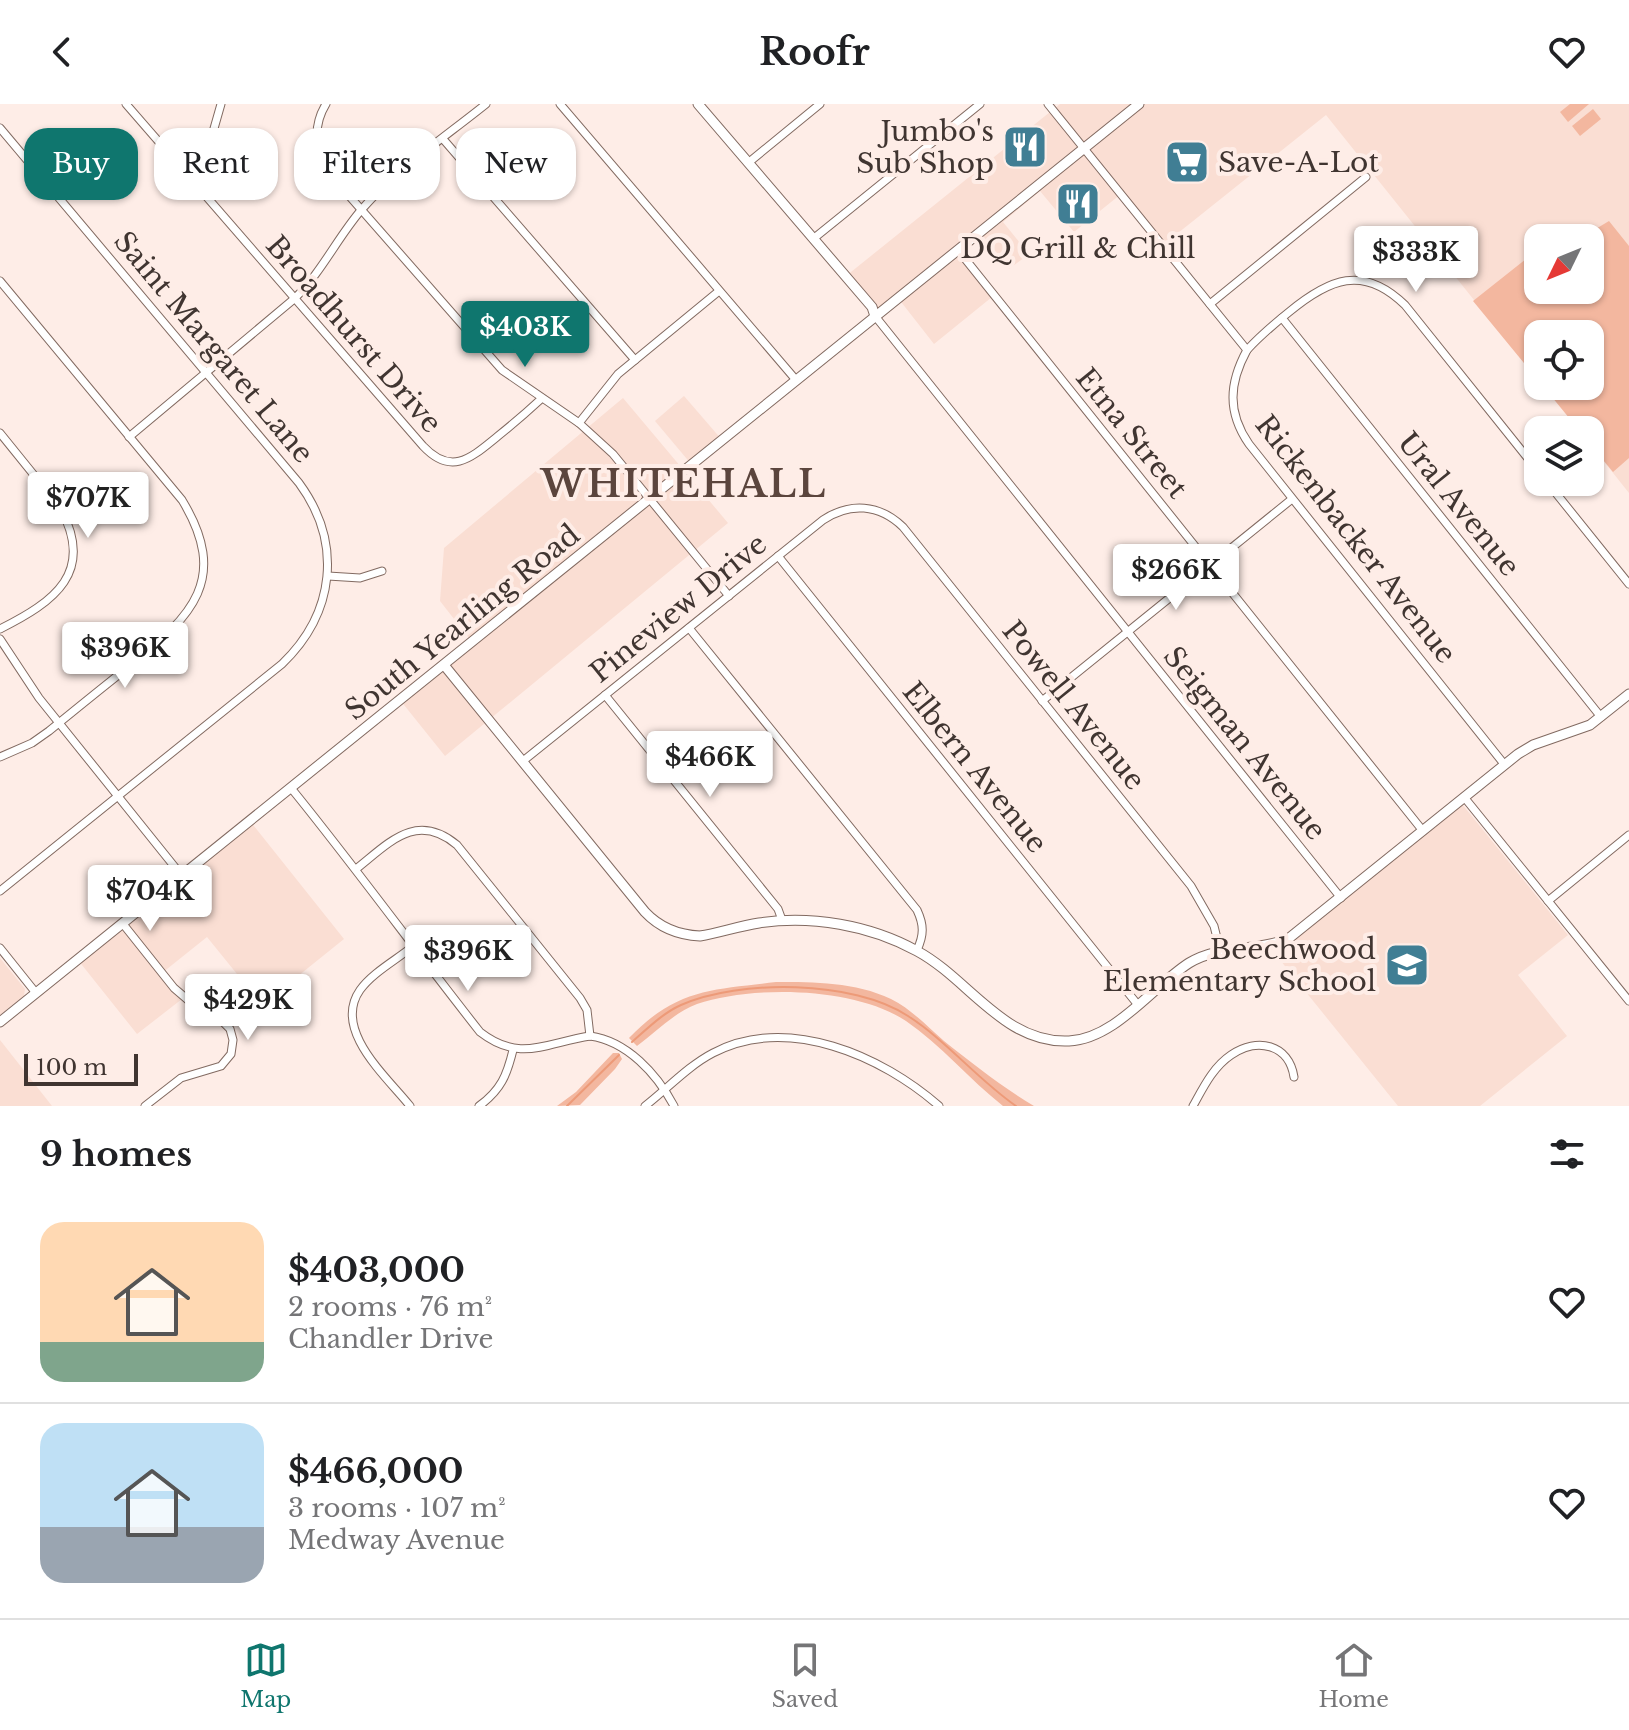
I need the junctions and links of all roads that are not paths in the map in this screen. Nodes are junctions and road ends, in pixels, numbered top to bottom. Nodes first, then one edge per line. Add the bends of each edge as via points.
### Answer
1 (126, 104) edge
2 (221, 104) edge
3 (326, 104) edge
4 (486, 104) edge
5 (560, 104) edge
6 (698, 104) edge
7 (820, 104) edge
8 (980, 104) edge
9 (1048, 104) edge
10 (1139, 104) edge
11 (0, 128) edge
12 (214, 128) edge
13 (154, 136) edge
14 (443, 139) junction
15 (1085, 147) junction
16 (748, 163) junction
17 (1366, 177) dead end
18 (209, 200) edge
19 (361, 210) junction
20 (813, 239) junction
21 (958, 250) junction
22 (0, 281) edge
23 (719, 291) junction
24 (294, 299) junction
25 (1210, 304) junction
26 (875, 316) junction
27 (1282, 318) junction
28 (1247, 350) junction
29 (635, 360) junction
30 (207, 373) junction
31 (796, 380) junction
32 (541, 399) junction
33 (579, 423) junction
34 (0, 433) edge
35 (129, 437) junction
36 (1524, 454) edge
37 (1558, 496) edge
38 (650, 497) junction
39 (1292, 499) junction
40 (868, 508) joint
41 (778, 556) junction
42 (1210, 565) junction
43 (382, 571) dead end
44 (328, 576) junction
45 (1629, 584) edge
46 (729, 596) junction
47 (689, 628) junction
48 (0, 629) edge
49 (1127, 632) junction
50 (0, 639) edge
51 (444, 665) junction
52 (1629, 694) edge
53 (605, 695) junction
54 (1042, 701) junction
55 (1601, 717) junction
56 (59, 723) junction
57 (0, 757) edge
58 (523, 761) junction
59 (1504, 764) junction
60 (291, 788) junction
61 (118, 796) junction
62 (1464, 797) junction
63 (1423, 831) junction
64 (1629, 835) edge
65 (356, 869) junction
66 (182, 876) junction
67 (0, 891) edge
68 (1341, 898) junction
69 (1548, 901) junction
70 (782, 920) junction
71 (123, 924) junction
72 (412, 947) junction
73 (0, 948) edge
74 (917, 950) junction
75 (1220, 950) junction
76 (36, 993) junction
77 (1629, 1001) edge
78 (1138, 1005) junction
79 (0, 1022) edge
80 (590, 1036) junction
81 (513, 1050) junction
82 (1294, 1077) dead end
83 (664, 1091) junction
84 (145, 1106) edge
85 (410, 1106) edge
86 (479, 1106) edge
87 (645, 1106) edge
88 (674, 1106) edge
89 (939, 1106) edge
90 (1193, 1106) edge

1 - 13 street, Broadhurst Drive
2 - 12 street
3 - 19 street via 316,133 323,165
4 - 14 street
5 - 23 street
6 - 16 street
7 - 16 street
8 - 20 street
9 - 15 street
10 - 15 street, South Yearling Road
11 - 30 street, Saint Margaret Lane
14 - 19 street
14 - 29 street
15 - 21 street, South Yearling Road
15 - 25 street
16 - 20 street
17 - 25 street
18 - 24 street, Broadhurst Drive
19 - 24 street
19 - 32 street via 486,354
20 - 26 street
21 - 26 street, South Yearling Road
21 - 42 street, Etna Street
22 - 35 street
23 - 29 street
23 - 31 street
24 - 30 street
24 - 32 street, Broadhurst Drive via 436,458 467,459
25 - 28 street
26 - 31 street, South Yearling Road
26 - 49 street, Seigman Avenue
27 - 28 street
27 - 36 street via 1331,284 1355,281 1386,290 1405,305
27 - 55 street, Ural Avenue
28 - 39 street, Rickenbacker Avenue via 1233,381 1234,414 1249,444
29 - 33 street
30 - 35 street
30 - 44 street, Saint Margaret Lane via 308,495 325,536
31 - 38 street, South Yearling Road
32 - 33 street
33 - 38 street
34 - 48 street via 59,506 73,543 60,590 39,609
35 - 56 street via 193,518 200,537 202,577 191,608 176,628
37 - 45 street
38 - 46 street
38 - 51 street, South Yearling Road
39 - 42 street
39 - 59 street, Rickenbacker Avenue
40 - 41 street, Pineview Drive via 832,514
40 - 54 street, Powell Avenue via 903,527
41 - 46 street, Pineview Drive
41 - 78 street, Elbern Avenue
42 - 49 street
42 - 63 street, Etna Street
43 - 44 street via 360,578
44 - 61 street, Saint Margaret Lane via 319,613 295,651
46 - 47 street, Pineview Drive
47 - 53 street, Pineview Drive
47 - 74 street via 917,910 923,925
49 - 54 street
49 - 68 street, Seigman Avenue
50 - 56 street
51 - 58 street
51 - 60 street, South Yearling Road
52 - 55 street
53 - 58 street, Pineview Drive
53 - 70 street
54 - 75 street, Powell Avenue via 1191,886 1214,926
55 - 59 street via 1579,731 1533,745
56 - 57 street
56 - 61 street
58 - 70 street via 645,912 664,927 700,936
59 - 62 street
60 - 65 street
60 - 66 street, South Yearling Road
61 - 66 street
61 - 67 street, Saint Margaret Lane
62 - 63 street
62 - 69 street
63 - 68 street
64 - 69 street
65 - 72 street
65 - 80 street via 406,833 427,830 448,838 580,998
66 - 71 street, South Yearling Road
68 - 75 street via 1288,939
69 - 77 street
70 - 74 street via 854,928
71 - 76 street, South Yearling Road
71 - 84 street via 174,988 220,1019 233,1040 231,1054 221,1066 181,1078
72 - 81 street via 480,1032
72 - 85 street via 359,991 351,1015 363,1047
73 - 76 street
74 - 78 street via 1012,1026 1034,1037 1089,1037
75 - 78 street via 1190,963
76 - 79 street, South Yearling Road
80 - 81 street
80 - 83 street via 622,1046
81 - 86 street via 501,1087
82 - 90 street via 1292,1062 1283,1051 1242,1049 1211,1075
83 - 87 street
83 - 88 street
83 - 89 street via 723,1049 790,1039 856,1053 884,1066

